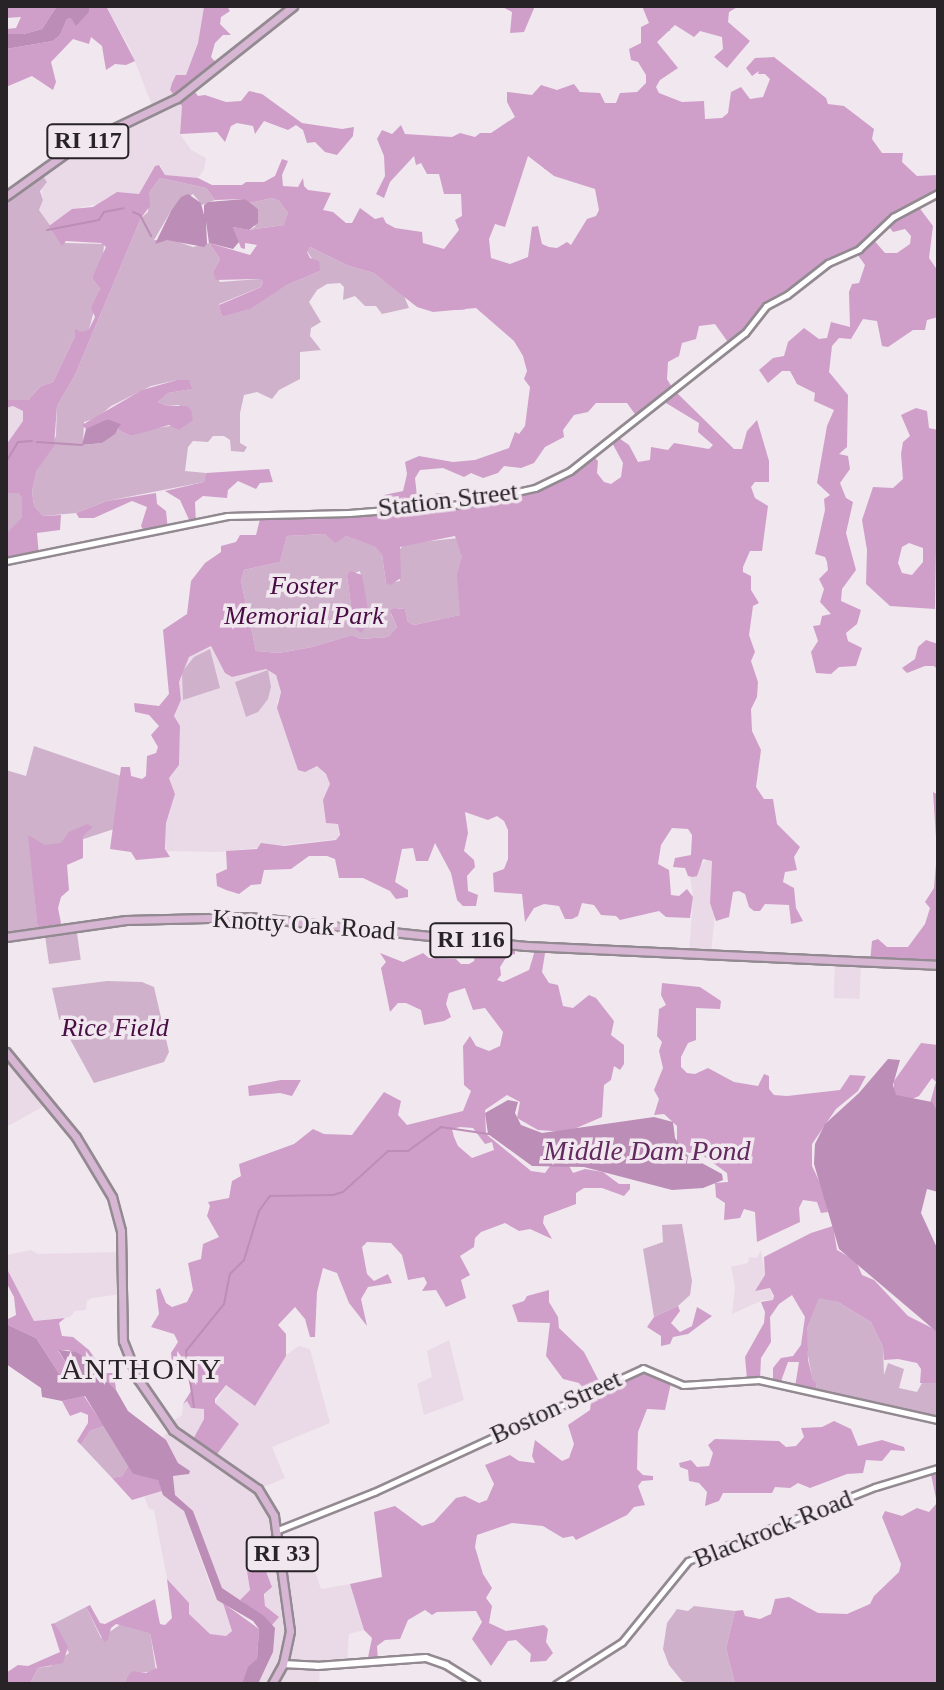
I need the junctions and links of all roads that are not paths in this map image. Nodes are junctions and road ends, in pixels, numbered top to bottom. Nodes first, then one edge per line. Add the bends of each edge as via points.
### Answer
1 (293, 6) edge
2 (938, 193) edge
3 (6, 196) edge
4 (6, 561) edge
5 (6, 937) edge
6 (938, 965) edge
7 (6, 1052) edge
8 (938, 1420) edge
9 (938, 1468) edge
10 (278, 1530) junction
11 (283, 1664) junction
12 (272, 1684) edge
13 (476, 1684) edge
14 (556, 1684) edge

1 - 3 main road, RI 117 via 177,98 73,148
2 - 4 street, Station Street via 893,217 859,249 828,263 766,306 745,333 570,471 535,488 462,504 227,516
5 - 6 main road, Knotty Oak Road / RI 116 via 126,920 249,917 525,946
7 - 10 main road, RI 33 via 76,1137 112,1197 121,1231 123,1341 138,1379 173,1430 258,1489
8 - 10 street, Boston Street via 759,1380 683,1385 643,1368 374,1492
9 - 14 street, Blackrock Road via 875,1487 688,1561 622,1642
10 - 11 main road, RI 33 via 290,1616
11 - 12 main road, RI 33
11 - 13 main road via 426,1658

